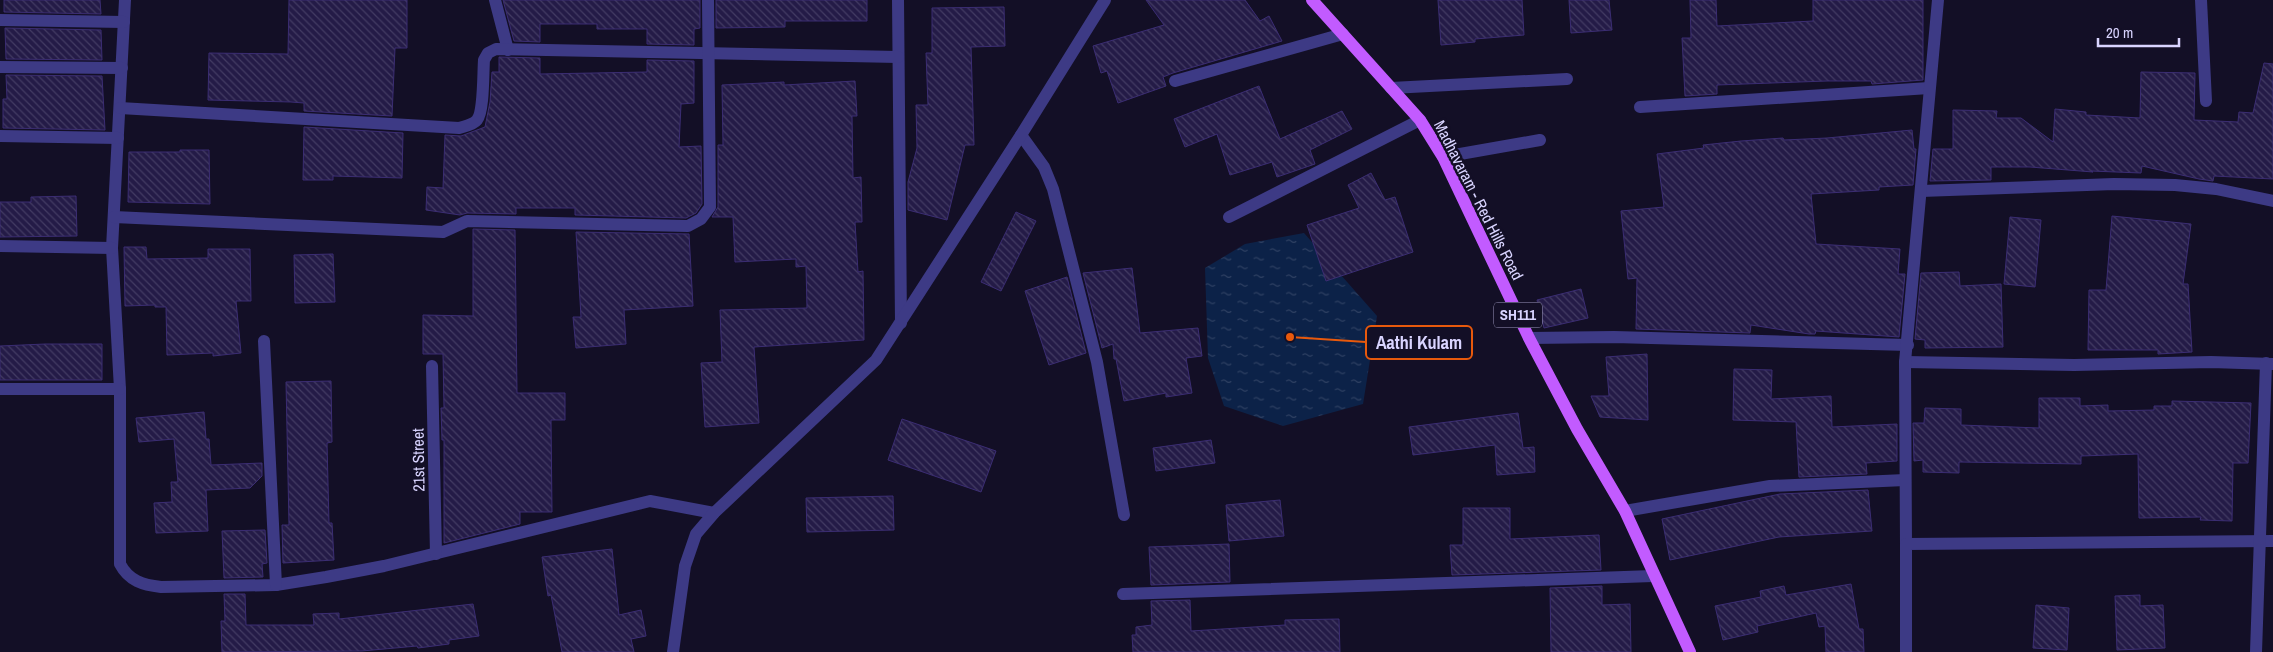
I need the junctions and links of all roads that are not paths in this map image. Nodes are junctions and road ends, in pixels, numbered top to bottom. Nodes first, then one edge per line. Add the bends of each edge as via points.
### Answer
1 (125, 0) edge
2 (496, 0) edge
3 (708, 0) edge
4 (898, 0) edge
5 (1105, 0) edge
6 (1312, 0) edge
7 (1938, 0) edge
8 (2201, 0) edge
9 (0, 20) edge
10 (124, 22) junction
11 (1343, 34) junction
12 (508, 50) junction
13 (708, 54) junction
14 (898, 57) junction
15 (0, 67) edge
16 (122, 68) junction
17 (1568, 79) dead end
18 (1175, 81) dead end
19 (1391, 88) junction
20 (1929, 88) junction
21 (2206, 101) dead end
22 (1640, 107) dead end
23 (120, 108) junction
24 (1420, 120) junction
25 (1021, 135) junction
26 (0, 136) edge
27 (118, 138) junction
28 (1540, 140) dead end
29 (1443, 157) junction
30 (1921, 191) junction
31 (2273, 201) edge
32 (114, 217) junction
33 (1229, 217) dead end
34 (0, 246) edge
35 (112, 248) junction
36 (901, 323) junction
37 (1529, 338) junction
38 (264, 341) dead end
39 (1908, 345) junction
40 (1906, 362) junction
41 (2269, 363) edge
42 (432, 366) dead end
43 (0, 389) edge
44 (120, 390) junction
45 (1905, 480) junction
46 (1625, 511) junction
47 (714, 513) junction
48 (1124, 515) dead end
49 (2258, 540) junction
50 (2273, 541) edge
51 (1906, 544) junction
52 (436, 554) junction
53 (1653, 576) junction
54 (276, 585) junction
55 (1123, 594) dead end
56 (673, 652) edge
57 (1690, 652) edge
58 (1906, 652) edge
59 (2256, 652) edge

1 - 10 street
2 - 12 street
3 - 13 street
4 - 14 street
5 - 25 street
6 - 11 main road, Madhavaram - Red Hills Road / SH111
7 - 20 street
8 - 21 street
9 - 10 street
10 - 16 street
11 - 18 street
11 - 19 main road, Madhavaram - Red Hills Road / SH111
12 - 13 street
12 - 23 street via 496,49 488,53 484,60 477,120 459,128
13 - 14 street
13 - 32 street via 710,207 701,220 688,226 467,222 443,232
14 - 36 street
15 - 16 street
16 - 23 street
17 - 19 street
19 - 24 main road, Madhavaram - Red Hills Road / SH111
20 - 22 street
20 - 30 street
23 - 27 street
24 - 29 main road, Madhavaram - Red Hills Road / SH111
24 - 33 street
25 - 36 street
25 - 48 street via 1044,167 1053,189 1097,362
26 - 27 street
27 - 32 street
28 - 29 street
29 - 37 main road, Madhavaram - Red Hills Road / SH111
30 - 31 street via 2168,185
30 - 39 street
32 - 35 street
34 - 35 street
35 - 44 street
36 - 47 street via 876,360
37 - 39 street via 1614,337
37 - 46 main road, Madhavaram - Red Hills Road / SH111
38 - 54 street
39 - 40 street
40 - 41 street via 2074,365
40 - 45 street
41 - 49 street
42 - 52 street, 21st Street
43 - 44 street
44 - 54 street via 120,564 124,571 144,585 161,587
45 - 46 street via 1770,486
45 - 51 street
46 - 53 main road, Madhavaram - Red Hills Road / SH111
47 - 52 street via 650,501
47 - 56 street via 696,534 685,566
49 - 50 street
49 - 51 street
49 - 59 street
51 - 58 street
52 - 54 street
53 - 55 street
53 - 57 main road, Madhavaram - Red Hills Road / SH111

